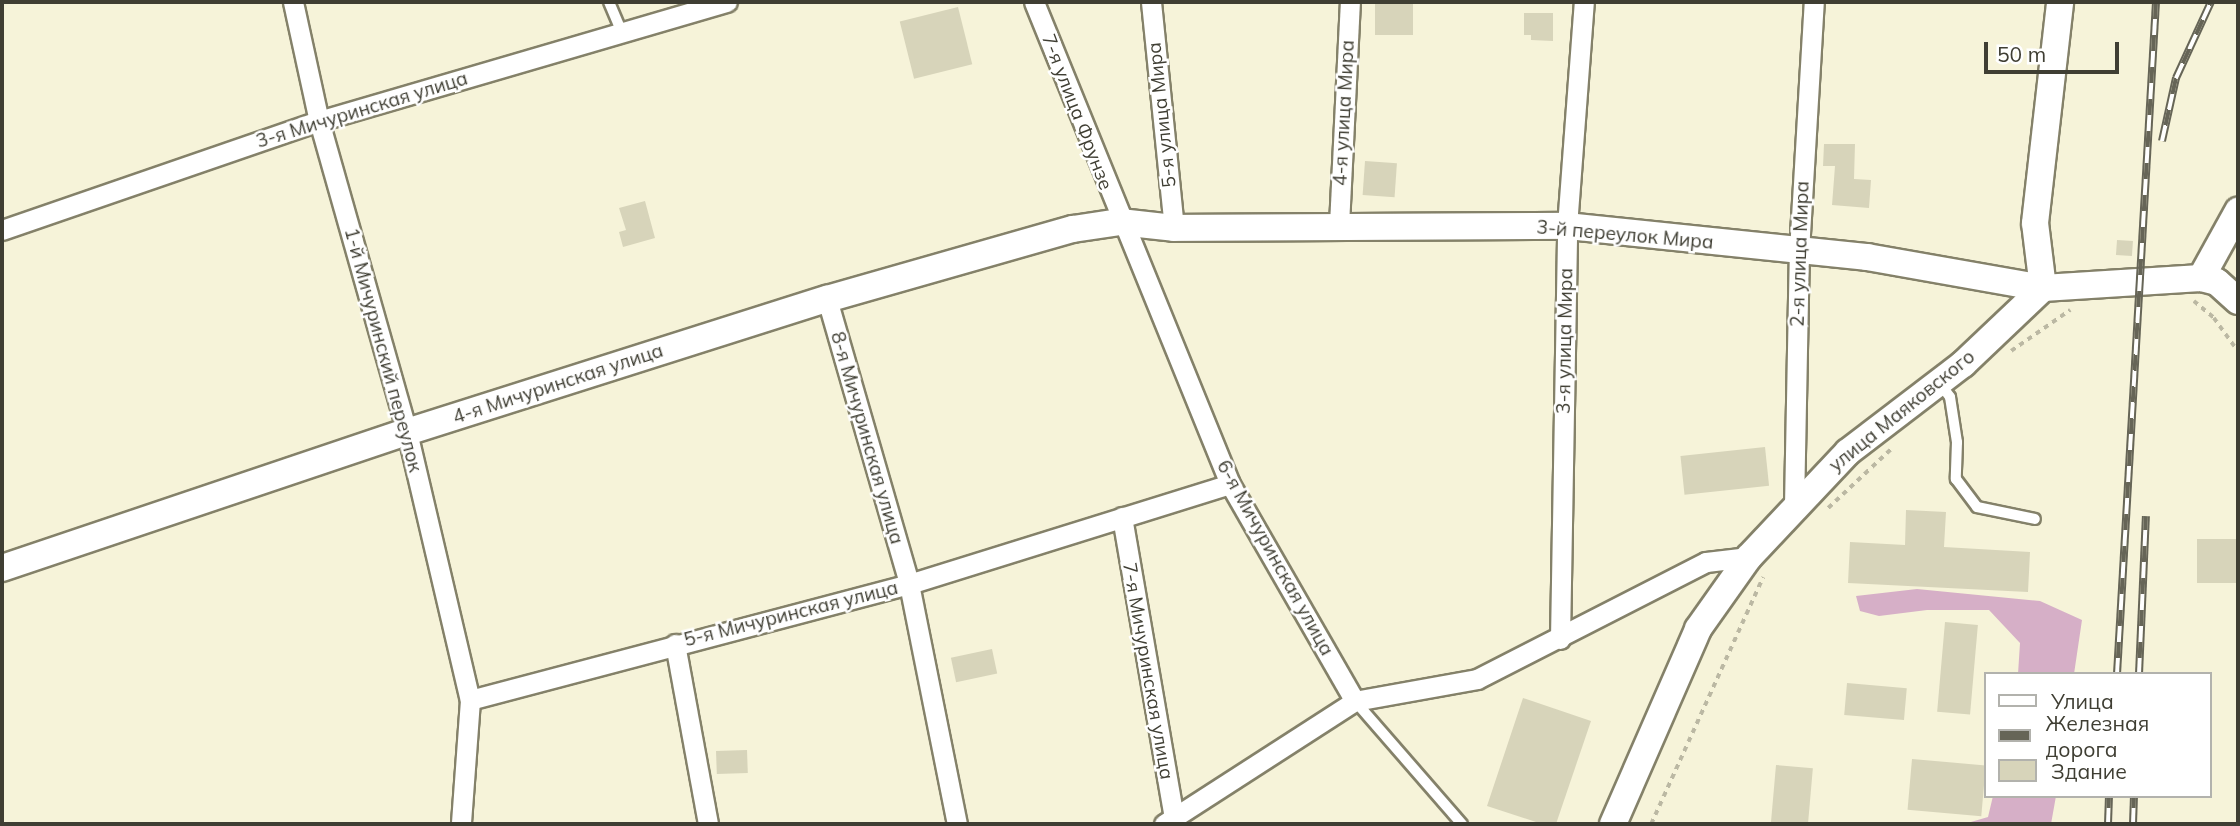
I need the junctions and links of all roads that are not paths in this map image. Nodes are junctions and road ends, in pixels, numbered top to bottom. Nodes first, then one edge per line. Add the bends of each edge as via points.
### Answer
1 (293, 2) edge
2 (609, 2) edge
3 (727, 2) edge
4 (1034, 2) edge
5 (1150, 2) edge
6 (1350, 2) edge
7 (1584, 2) edge
8 (1814, 2) edge
9 (2060, 2) edge
10 (622, 32) junction
11 (318, 121) junction
12 (2238, 211) edge
13 (1120, 222) junction
14 (1339, 225) junction
15 (1567, 226) junction
16 (1174, 228) junction
17 (2, 230) edge
18 (1799, 251) junction
19 (2194, 287) junction
20 (2043, 288) junction
21 (827, 299) junction
22 (2238, 301) edge
23 (1938, 382) junction
24 (407, 432) junction
25 (1230, 484) junction
26 (1794, 506) junction
27 (1122, 517) junction
28 (2035, 519) dead end
29 (1757, 566) junction
30 (2, 568) edge
31 (909, 584) junction
32 (1560, 639) junction
33 (675, 643) junction
34 (470, 700) junction
35 (1355, 701) junction
36 (1170, 822) edge
37 (461, 824) edge
38 (708, 824) edge
39 (957, 824) edge
40 (1462, 824) edge
41 (1612, 824) edge

1 - 11 street, 1-й Мичуринский переулок
2 - 10 lane
3 - 10 street, 3-я Мичуринская улица
4 - 13 street, 7-я улица Фрунзе
5 - 16 street, 5-я улица Мира
6 - 14 street, 4-я улица Мира
7 - 15 street, 3-я улица Мира
8 - 18 street, 2-я улица Мира
9 - 20 street via 2035,223
10 - 11 street, 3-я Мичуринская улица
11 - 17 street, 3-я Мичуринская улица
11 - 24 street, 1-й Мичуринский переулок
12 - 19 street
13 - 16 street, 3-й переулок Мира
13 - 21 street, 4-я Мичуринская улица via 1073,229
13 - 25 street, 6-я Мичуринская улица
14 - 15 street, 3-й переулок Мира
14 - 16 street, 3-й переулок Мира
15 - 18 street, 3-й переулок Мира
15 - 32 street, 3-я улица Мира
18 - 20 street, 3-й переулок Мира via 1867,257
18 - 26 street, 2-я улица Мира
19 - 20 street
19 - 22 street via 2217,282
20 - 23 street, улица Маяковского
21 - 24 street, 4-я Мичуринская улица
21 - 31 street, 8-я Мичуринская улица
23 - 26 street, улица Маяковского via 1848,452
23 - 28 lane via 1950,397 1957,442 1956,479 1977,508
24 - 30 street, 4-я Мичуринская улица
24 - 34 street, 1-й Мичуринский переулок
25 - 27 street, 5-я Мичуринская улица
25 - 35 street, 6-я Мичуринская улица
26 - 29 street, улица Маяковского
27 - 31 street, 5-я Мичуринская улица
27 - 36 street, 7-я Мичуринская улица
29 - 32 street via 1706,562
29 - 41 street, улица Маяковского via 1698,629
31 - 33 street, 5-я Мичуринская улица
31 - 39 street, 8-я Мичуринская улица
32 - 35 street via 1477,679
33 - 34 street, 5-я Мичуринская улица
33 - 38 street
34 - 37 street
35 - 36 street
35 - 40 lane, 6-я Мичуринская улица

